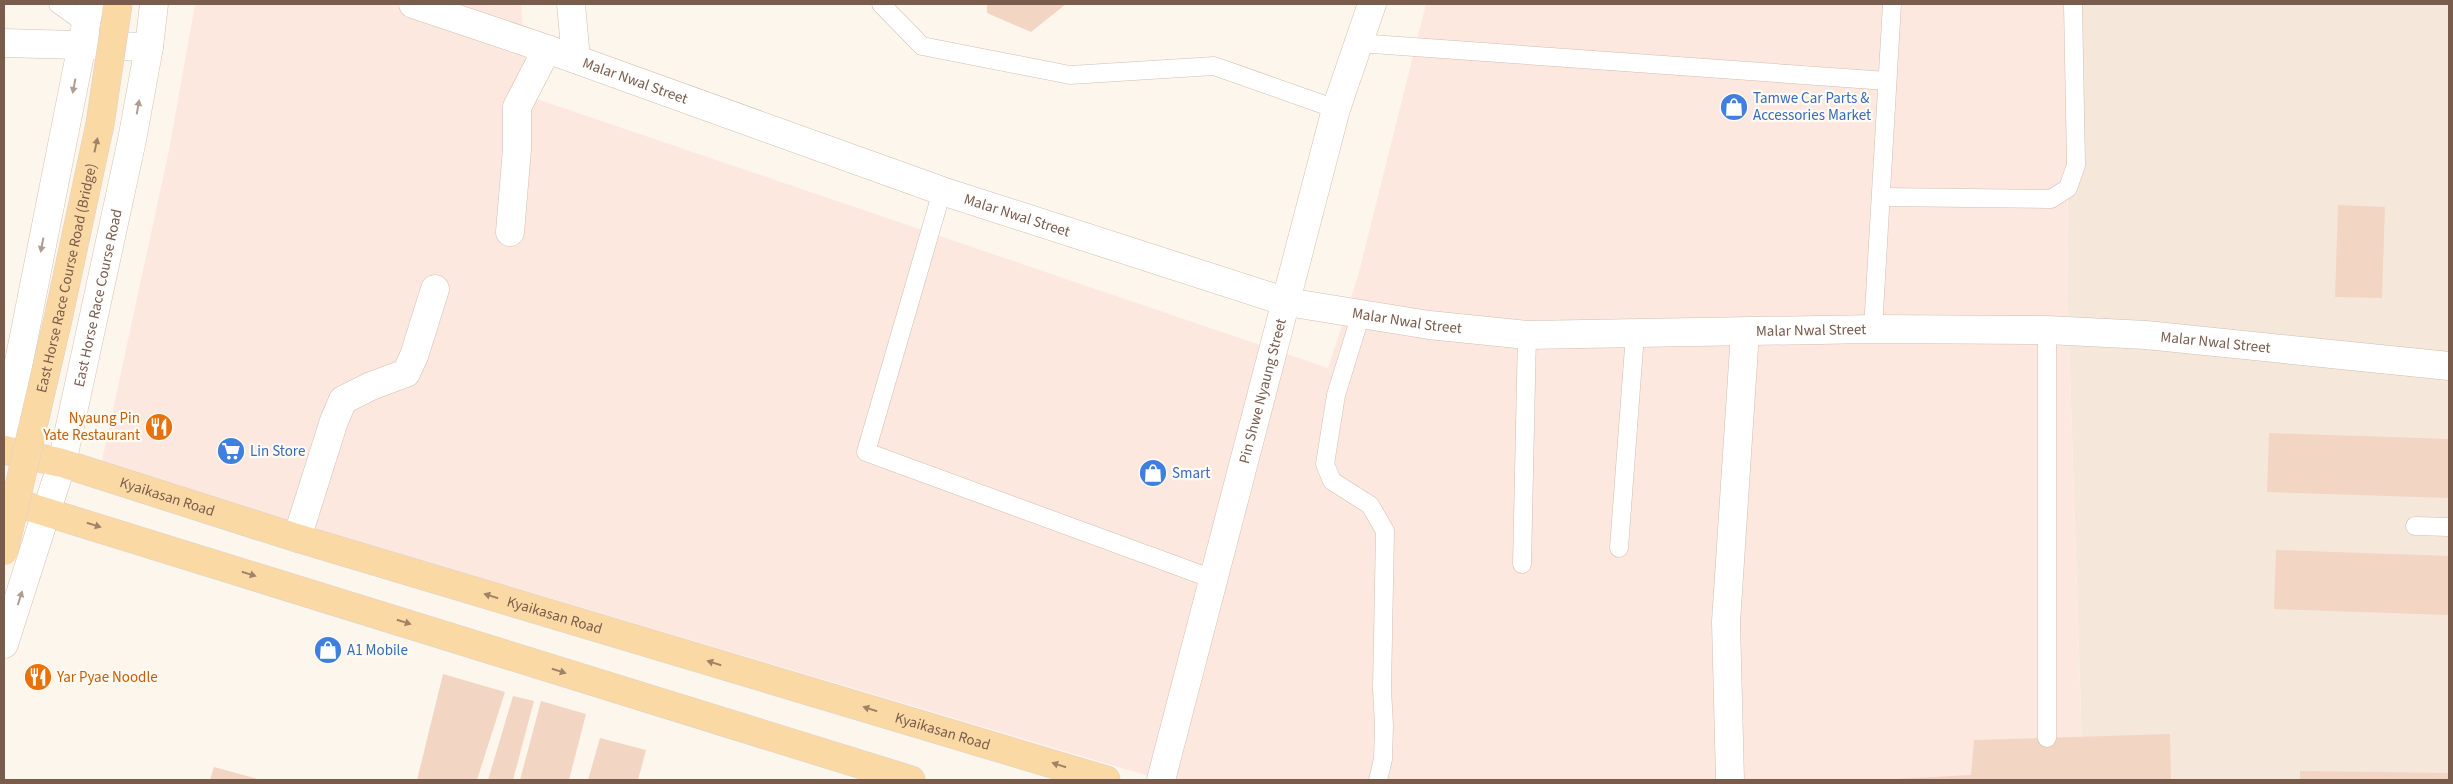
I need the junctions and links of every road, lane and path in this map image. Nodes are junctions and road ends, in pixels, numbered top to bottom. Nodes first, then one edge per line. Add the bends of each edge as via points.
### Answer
1 (58, 4) edge
2 (118, 4) edge
3 (154, 4) edge
4 (413, 4) edge
5 (571, 4) edge
6 (881, 4) edge
7 (1372, 4) edge
8 (1892, 4) edge
9 (2072, 4) edge
10 (86, 24) edge
11 (4, 43) edge
12 (1358, 43) junction
13 (149, 47) junction
14 (547, 49) junction
15 (576, 59) junction
16 (1887, 81) junction
17 (1336, 109) junction
18 (942, 191) junction
19 (1881, 197) junction
20 (510, 232) dead end
21 (435, 289) dead end
22 (1287, 302) junction
23 (1361, 314) junction
24 (1873, 329) junction
25 (2047, 330) junction
26 (1745, 332) junction
27 (1636, 334) junction
28 (1527, 336) junction
29 (2449, 366) edge
30 (4, 437) edge
31 (4, 450) edge
32 (62, 463) junction
33 (4, 499) edge
34 (48, 511) junction
35 (2415, 526) dead end
36 (2449, 528) edge
37 (297, 538) junction
38 (1618, 548) dead end
39 (4, 551) edge
40 (1522, 564) dead end
41 (1213, 579) junction
42 (4, 644) edge
43 (2047, 738) dead end
44 (911, 780) edge
45 (1106, 780) edge
46 (1160, 780) edge
47 (1378, 780) edge
48 (1730, 780) edge

1 - 10 lane
39 -> 2 main road, East Horse Race Course Road (Bridge), bridge via 100,124
3 - 13 street, East Horse Race Course Road
4 - 14 street, Malar Nwal Street
5 - 15 street
6 - 17 lane via 922,46 1070,75 1214,66
7 - 12 street, Pin Shwe Nyaung Street
8 - 16 lane
9 - 19 lane via 2076,165 2068,188 2051,199
10 - 11 street
10 - 13 street
10 -> 30 street
12 - 16 lane
12 - 17 street, Pin Shwe Nyaung Street
32 -> 13 street, East Horse Race Course Road
14 - 15 street, Malar Nwal Street
14 - 20 street via 517,107
15 - 18 street, Malar Nwal Street
16 - 19 lane
17 - 22 street, Pin Shwe Nyaung Street
18 - 22 street, Malar Nwal Street
18 - 41 lane via 866,452
19 - 24 lane
21 - 37 street via 406,374 343,400
22 - 23 street, Malar Nwal Street
22 - 41 street, Pin Shwe Nyaung Street
23 - 28 street, Malar Nwal Street
23 - 47 lane via 1336,395 1325,464 1332,481 1370,504 1385,531 1384,726 1383,759
24 - 25 street, Malar Nwal Street
24 - 26 street, Malar Nwal Street
25 - 29 street, Malar Nwal Street via 2146,335
25 - 43 lane
26 - 27 street, Malar Nwal Street
26 - 48 street via 1726,622
27 - 28 street, Malar Nwal Street
27 - 38 lane
28 - 40 lane
31 - 32 main road, Kyaikasan Road
32 - 34 street, East Horse Race Course Road
32 - 37 main road, Kyaikasan Road
33 - 34 main road
42 -> 34 street, East Horse Race Course Road
34 -> 44 main road
35 - 36 lane
45 -> 37 main road, Kyaikasan Road
41 - 46 street, Pin Shwe Nyaung Street

